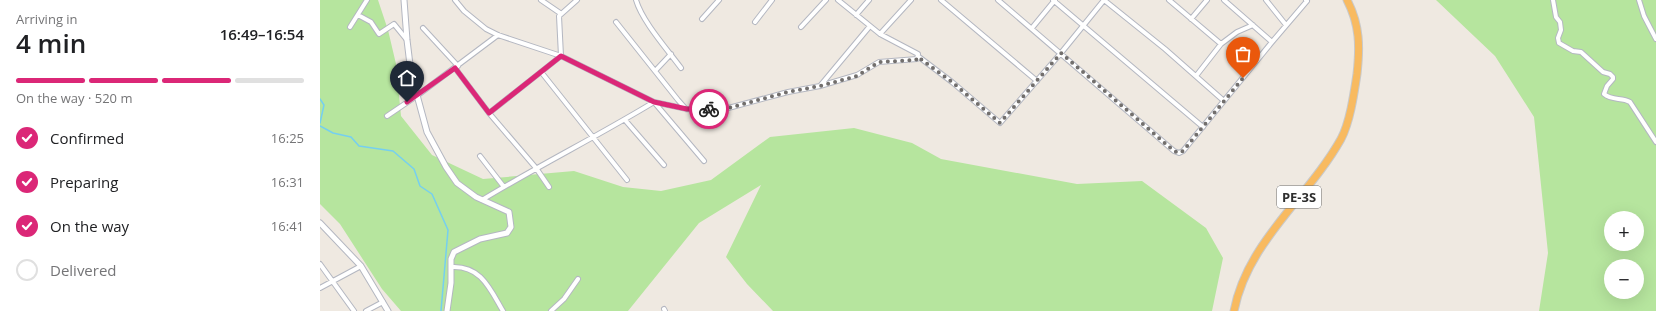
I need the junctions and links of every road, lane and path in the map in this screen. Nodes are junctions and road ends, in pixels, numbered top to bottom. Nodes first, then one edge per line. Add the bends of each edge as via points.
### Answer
1 (367, 0) edge
2 (404, 0) edge
3 (455, 0) edge
4 (541, 0) edge
5 (578, 0) edge
6 (636, 0) edge
7 (719, 0) edge
8 (772, 0) edge
9 (826, 0) edge
10 (838, 0) edge
11 (869, 0) edge
12 (910, 0) edge
13 (941, 0) edge
14 (998, 0) edge
15 (1054, 0) edge
16 (1104, 0) edge
17 (1170, 0) edge
18 (1207, 0) edge
19 (1224, 0) edge
20 (1266, 0) edge
21 (1306, 0) edge
22 (1348, 0) edge
23 (1553, 0) edge
24 (1639, 0) edge
25 (560, 13) junction
26 (358, 15) junction
27 (856, 15) junction
28 (702, 19) dead end
29 (1191, 19) junction
30 (616, 22) dead end
31 (755, 22) dead end
32 (1253, 25) junction
33 (1286, 25) junction
34 (801, 26) dead end
35 (870, 26) junction
36 (1083, 26) junction
37 (350, 27) dead end
38 (423, 28) dead end
39 (1032, 28) junction
40 (880, 34) junction
41 (498, 35) junction
42 (1656, 39) edge
43 (407, 40) junction
44 (1272, 42) junction
45 (1221, 44) junction
46 (1061, 53) junction
47 (671, 54) junction
48 (561, 56) junction
49 (918, 57) junction
50 (456, 67) junction
51 (681, 68) dead end
52 (655, 71) junction
53 (542, 73) junction
54 (1196, 76) junction
55 (1037, 81) junction
56 (820, 86) junction
57 (418, 95) junction
58 (654, 102) junction
59 (1224, 102) junction
60 (687, 109) junction
61 (489, 113) junction
62 (387, 116) dead end
63 (624, 120) junction
64 (1203, 127) junction
65 (593, 136) junction
66 (1656, 142) edge
67 (480, 156) dead end
68 (704, 161) dead end
69 (664, 166) dead end
70 (536, 168) junction
71 (627, 180) dead end
72 (504, 187) junction
73 (549, 187) dead end
74 (482, 200) junction
75 (320, 223) edge
76 (325, 228) junction
77 (320, 232) edge
78 (320, 264) edge
79 (361, 266) junction
80 (451, 267) junction
81 (578, 279) dead end
82 (332, 281) junction
83 (320, 288) edge
84 (383, 302) junction
85 (354, 311) edge
86 (366, 311) edge
87 (388, 311) edge
88 (447, 311) edge
89 (502, 311) edge
90 (551, 311) edge
91 (1234, 311) edge

1 - 26 street
2 - 43 street
3 - 41 street via 486,29
4 - 25 street
5 - 25 street
6 - 47 street via 638,8
7 - 28 street
8 - 31 street
9 - 34 street
10 - 27 street
11 - 27 street
12 - 40 street
13 - 55 street
14 - 39 street
15 - 36 street
15 - 39 street
16 - 36 street
16 - 54 street
17 - 29 street
18 - 29 street
19 - 32 street
20 - 33 street
21 - 33 street
22 - 91 highway, PE-3S via 1358,33 1360,51 1352,101 1341,138 1261,247 1241,286
23 - 66 street via 1556,17 1560,22 1559,44 1581,52 1603,72 1613,77 1604,94 1612,99 1630,102
24 - 42 street
25 - 48 street via 558,19
26 - 37 street
26 - 43 street via 371,22 379,34 394,24
27 - 35 street
29 - 45 street
30 - 52 street
32 - 44 street
32 - 45 street via 1237,32
33 - 44 street
35 - 40 street
35 - 56 street
36 - 46 street
36 - 64 street
38 - 50 street
39 - 46 street
40 - 49 street via 918,54
41 - 48 street
41 - 50 street
43 - 57 street via 411,73
44 - 59 street
45 - 54 street
46 - 55 street
46 - 64 street via 1174,151 1183,151
47 - 51 street
47 - 52 street
48 - 53 street
48 - 58 street
49 - 55 street via 1000,123
49 - 56 street via 916,60 879,62 857,76
50 - 57 street
50 - 61 street
52 - 60 street
53 - 61 street
53 - 65 street
54 - 59 street
56 - 60 street via 721,110
57 - 62 street
57 - 74 street via 427,132 446,167 457,183
58 - 60 street
58 - 63 street
58 - 68 street
59 - 64 street
61 - 70 street
63 - 65 street
63 - 69 street
65 - 70 street
65 - 71 street
67 - 72 street
70 - 72 street
70 - 73 street
72 - 74 street
74 - 80 street via 510,212 509,231 457,249 452,255
75 - 76 street
76 - 77 street
76 - 79 street
78 - 82 street
79 - 82 street
79 - 84 street
80 - 88 street
80 - 89 street via 461,266 483,278
81 - 90 street via 564,299
82 - 83 street
82 - 85 street
84 - 86 street
84 - 87 street

